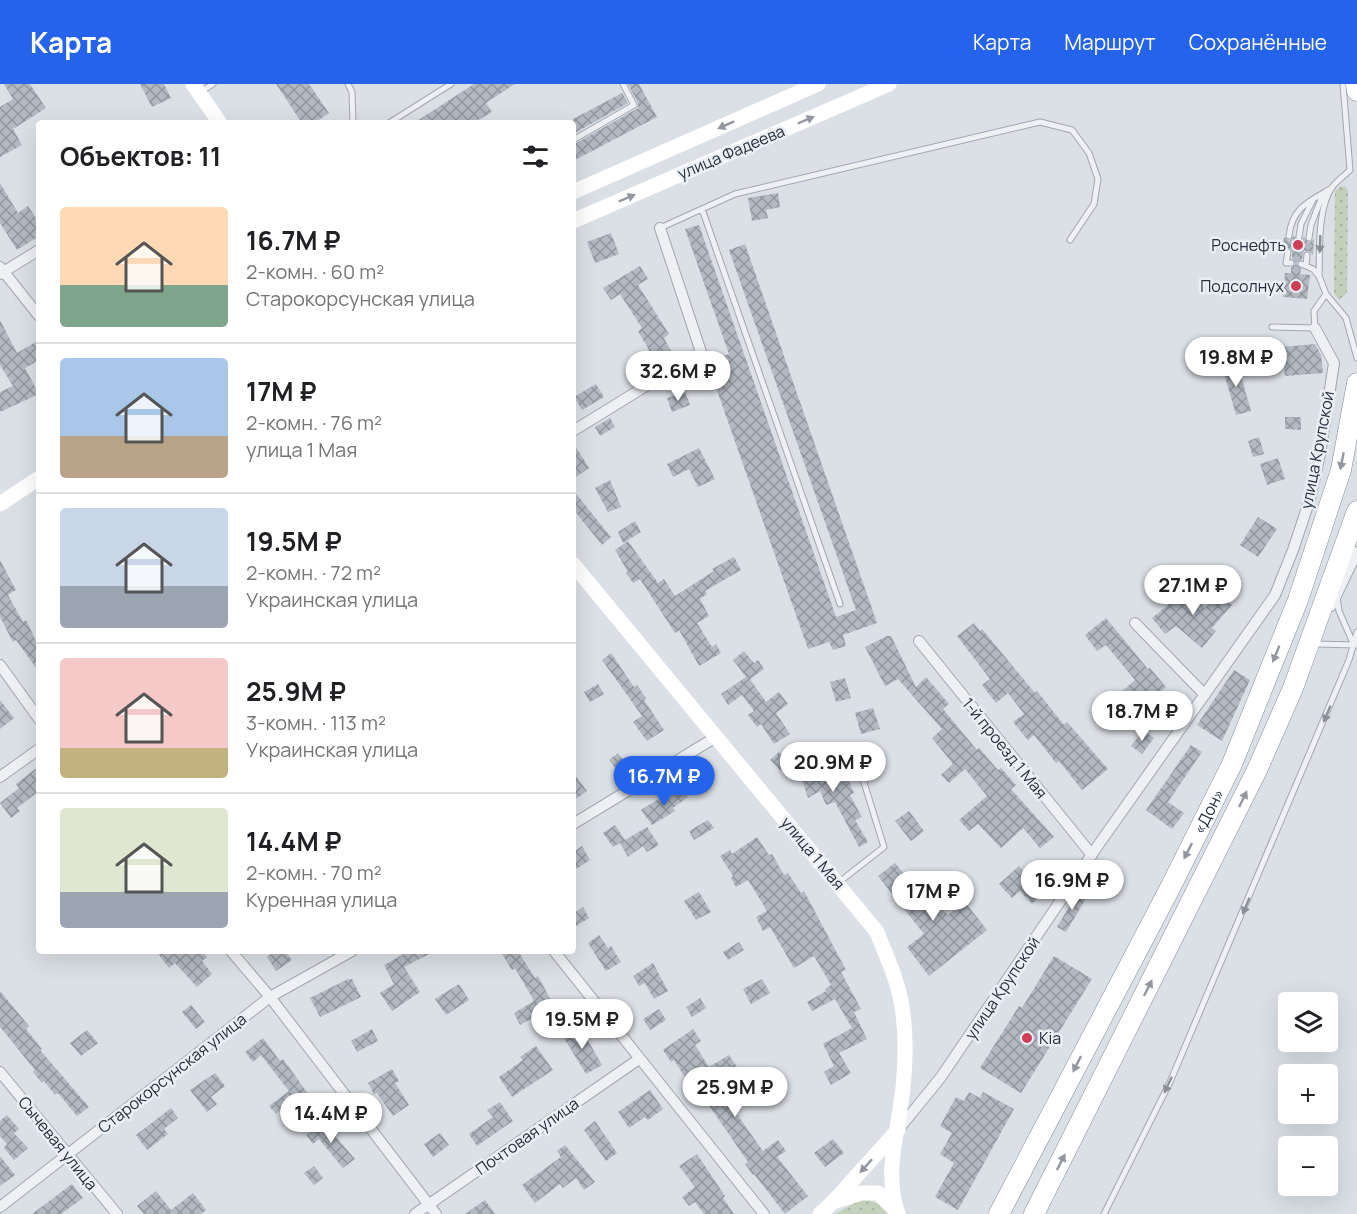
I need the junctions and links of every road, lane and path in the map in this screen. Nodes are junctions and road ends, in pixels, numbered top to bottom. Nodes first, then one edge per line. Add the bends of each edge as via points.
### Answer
1 (213, 84) edge
2 (348, 84) edge
3 (451, 84) edge
4 (623, 84) edge
5 (818, 84) edge
6 (889, 84) edge
7 (1343, 84) edge
8 (1356, 84) edge
9 (196, 88) edge
10 (1357, 91) edge
11 (218, 120) edge
12 (352, 120) edge
13 (394, 120) edge
14 (576, 138) edge
15 (1332, 188) junction
16 (576, 191) edge
17 (1324, 192) junction
18 (1314, 198) junction
19 (702, 209) junction
20 (576, 220) edge
21 (660, 228) joint
22 (1289, 236) dead end
23 (1299, 237) dead end
24 (1309, 238) dead end
25 (1070, 240) dead end
26 (36, 252) edge
27 (1288, 252) dead end
28 (1308, 255) dead end
29 (1291, 263) dead end
30 (1, 271) edge
31 (1319, 276) junction
32 (1326, 294) junction
33 (36, 312) edge
34 (1272, 327) dead end
35 (1315, 328) junction
36 (1357, 358) edge
37 (1357, 383) edge
38 (576, 429) edge
39 (36, 480) edge
40 (0, 504) edge
41 (1357, 511) edge
42 (1357, 552) edge
43 (576, 568) edge
44 (1337, 596) junction
45 (840, 604) dead end
46 (1135, 623) dead end
47 (1357, 632) edge
48 (919, 641) dead end
49 (1313, 644) junction
50 (1355, 644) edge
51 (0, 664) edge
52 (1293, 688) junction
53 (1205, 694) junction
54 (36, 715) edge
55 (716, 737) junction
56 (853, 747) dead end
57 (36, 751) edge
58 (0, 777) edge
59 (576, 822) edge
60 (1092, 855) junction
61 (838, 883) junction
62 (234, 954) edge
63 (347, 954) edge
64 (556, 954) edge
65 (270, 997) junction
66 (639, 1059) junction
67 (0, 1072) edge
68 (898, 1130) junction
69 (69, 1154) junction
70 (1025, 1164) junction
71 (833, 1202) junction
72 (429, 1205) junction
73 (0, 1207) edge
74 (1039, 1210) edge
75 (897, 1213) edge
76 (117, 1214) edge
77 (415, 1214) edge
78 (436, 1214) edge
79 (764, 1214) edge
80 (820, 1214) edge
81 (990, 1214) edge
82 (999, 1214) edge
83 (1104, 1214) edge

1 - 9 lane
2 - 12 lane via 352,92
3 - 13 lane
4 - 14 lane via 634,105
5 -> 16 street, улица Фадеева
20 -> 6 street, улица Фадеева
7 - 15 lane via 1350,170
8 - 10 highway
9 - 11 street
15 - 17 lane
15 -> 31 lane via 1321,226
17 - 18 lane
17 - 24 lane
18 - 22 lane via 1303,205 1291,223
18 - 23 lane
19 - 21 lane
19 - 25 lane via 735,194 1040,122 1072,130 1089,153 1098,179 1094,204
19 - 45 lane
21 - 38 street via 701,352
26 - 30 street
27 - 29 lane via 1286,263
28 - 31 lane via 1304,265
30 - 33 street
31 - 32 lane
32 - 35 lane via 1314,311
32 - 36 lane via 1346,318
34 - 35 lane
35 - 53 street, улица Крупской via 1334,363 1310,499 1275,595
37 -> 70 highway, «Дон» via 1341,470 1305,579 1232,764
39 - 40 street
41 - 52 highway, «Дон»
42 - 44 street
43 - 55 street, улица 1 Мая
44 - 49 street
44 - 50 lane via 1339,611
46 - 53 street
47 - 50 lane
48 - 60 street, 1-й проезд 1 Мая
49 - 50 lane
49 - 52 street
50 -> 83 lane via 1170,1082
51 - 54 street
74 -> 52 highway, «Дон» via 1257,770
53 - 60 street, улица Крупской
55 - 59 street
55 - 61 street, улица 1 Мая
56 - 61 lane via 884,847
57 - 58 street
60 - 68 street, улица Крупской via 941,1077
61 - 68 street, улица 1 Мая via 877,932 901,999 904,1084
62 - 65 street
63 - 65 street, Старокорсунская улица
64 - 66 street
65 - 69 street, Старокорсунская улица
65 - 72 street
66 - 72 street, Почтовая улица
66 - 79 street
67 - 69 street, Сычевая улица
68 -> 71 street, улица Крупской
68 - 75 street, улица 1 Мая via 892,1163
69 - 73 street, Старокорсунская улица
69 - 76 street, Сычевая улица
70 - 81 street via 1010,1173
70 - 82 highway, «Дон»
71 - 75 street via 861,1193 878,1193
71 - 80 street, улица Крупской
72 - 77 street, Почтовая улица
72 - 78 street

